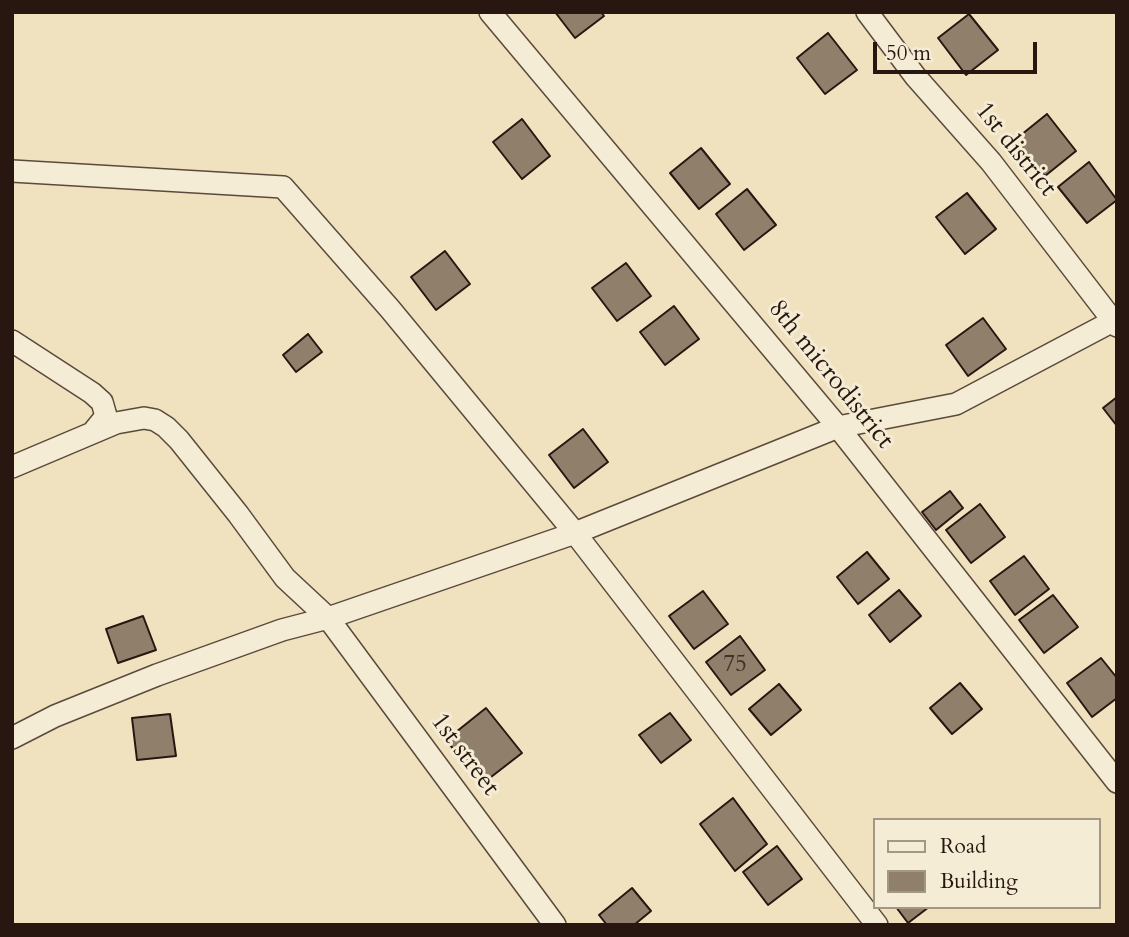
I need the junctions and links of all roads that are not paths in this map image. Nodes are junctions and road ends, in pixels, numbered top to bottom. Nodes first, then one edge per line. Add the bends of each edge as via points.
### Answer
1 (489, 12) edge
2 (867, 12) edge
3 (12, 172) edge
4 (1115, 324) edge
5 (12, 341) edge
6 (92, 393) junction
7 (144, 418) junction
8 (838, 427) junction
9 (93, 432) junction
10 (12, 467) edge
11 (575, 533) junction
12 (328, 618) junction
13 (12, 738) edge
14 (1117, 782) edge
15 (555, 925) edge
16 (877, 925) edge

1 - 8 street, 8th microdistrict
2 - 4 street, 1st district
3 - 11 street via 283,187
4 - 8 street via 956,404
5 - 6 street, 1st street
6 - 7 street, 1st street
6 - 9 street via 106,410 102,424
7 - 9 street
7 - 12 street, 1st street via 160,423 179,440 285,579
8 - 11 street
8 - 14 street, 8th microdistrict
9 - 10 street
11 - 12 street
11 - 16 street
12 - 13 street via 157,675
12 - 15 street, 1st street

